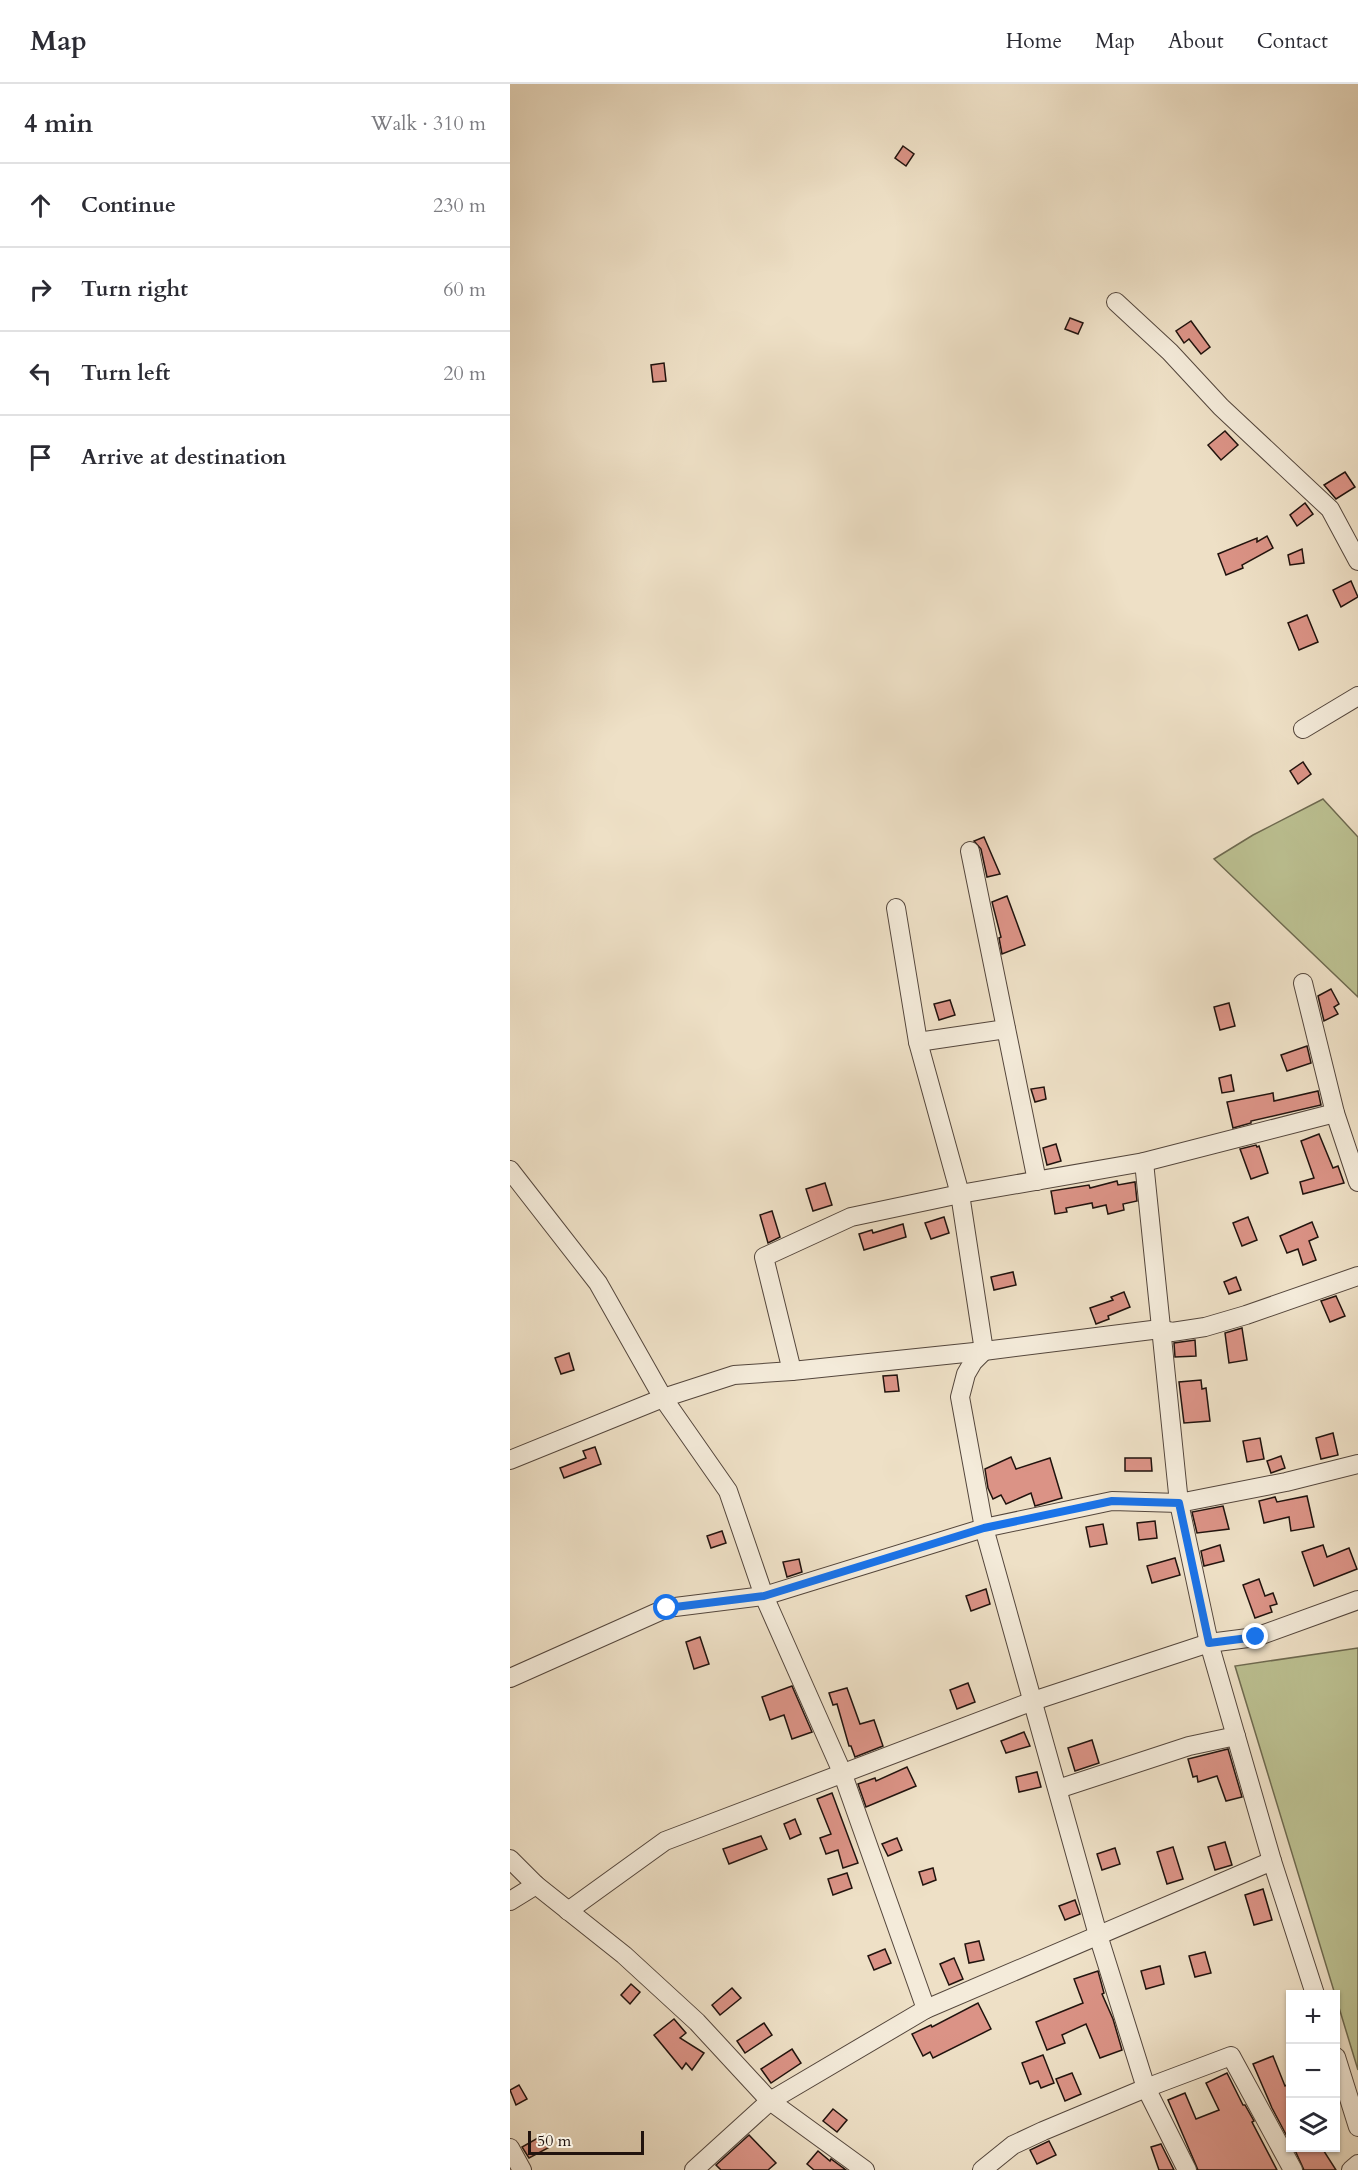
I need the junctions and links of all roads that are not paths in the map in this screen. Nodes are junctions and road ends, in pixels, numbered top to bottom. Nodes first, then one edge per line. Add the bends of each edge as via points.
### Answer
1 (1116, 302) dead end
2 (1358, 561) edge
3 (1358, 696) edge
4 (1303, 729) dead end
5 (970, 851) dead end
6 (896, 908) dead end
7 (1303, 983) dead end
8 (1006, 1029) junction
9 (918, 1042) junction
10 (1335, 1113) junction
11 (1144, 1162) junction
12 (510, 1170) edge
13 (1037, 1181) junction
14 (1358, 1182) edge
15 (960, 1194) junction
16 (1358, 1276) edge
17 (1160, 1329) junction
18 (984, 1351) junction
19 (792, 1371) junction
20 (663, 1398) junction
21 (510, 1460) edge
22 (1358, 1464) edge
23 (1179, 1503) junction
24 (984, 1528) junction
25 (764, 1596) junction
26 (1358, 1599) edge
27 (1209, 1643) junction
28 (510, 1678) edge
29 (1034, 1701) junction
30 (1236, 1736) junction
31 (842, 1772) junction
32 (1058, 1789) junction
33 (510, 1859) edge
34 (1272, 1861) junction
35 (536, 1885) junction
36 (510, 1901) edge
37 (568, 1911) junction
38 (1098, 1935) junction
39 (1313, 1990) edge
40 (926, 2009) junction
41 (1340, 2072) edge
42 (1146, 2088) junction
43 (770, 2102) junction
44 (1358, 2127) edge
45 (510, 2148) edge
46 (1358, 2164) edge
47 (704, 2166) edge
48 (522, 2170) edge
49 (865, 2170) edge
50 (982, 2170) edge
51 (1187, 2170) edge
52 (1293, 2170) edge
53 (1351, 2170) edge

1 - 2 street via 1330,509
3 - 4 street
5 - 8 street
6 - 9 street
7 - 10 street
8 - 9 street
8 - 13 street
9 - 15 street
10 - 11 street
10 - 14 street
11 - 13 street
11 - 17 street
12 - 20 street via 598,1283
13 - 15 street
15 - 18 street
15 - 19 street via 851,1217 764,1257
16 - 17 street via 1205,1327 1172,1332
17 - 18 street
17 - 23 street
18 - 19 street
18 - 24 street via 966,1374 960,1397
19 - 20 street via 734,1375
20 - 21 street
20 - 25 street via 728,1491
22 - 23 street
23 - 24 street via 1112,1501
23 - 27 street
24 - 25 street
24 - 29 street
25 - 28 street via 667,1608
25 - 31 street
26 - 27 street via 1256,1637
27 - 29 street
27 - 30 street
29 - 31 street
29 - 32 street
30 - 32 street via 1189,1746
30 - 34 street
31 - 37 street via 666,1841
31 - 40 street
32 - 38 street
33 - 35 street
34 - 38 street
34 - 39 street
35 - 36 street
35 - 37 street
37 - 43 street via 624,1955 697,2022
38 - 40 street
38 - 42 street
40 - 43 street
41 - 44 street
42 - 50 street via 1013,2145
42 - 51 street
42 - 52 street via 1231,2056
43 - 47 street
43 - 49 street
45 - 48 street
46 - 53 street

